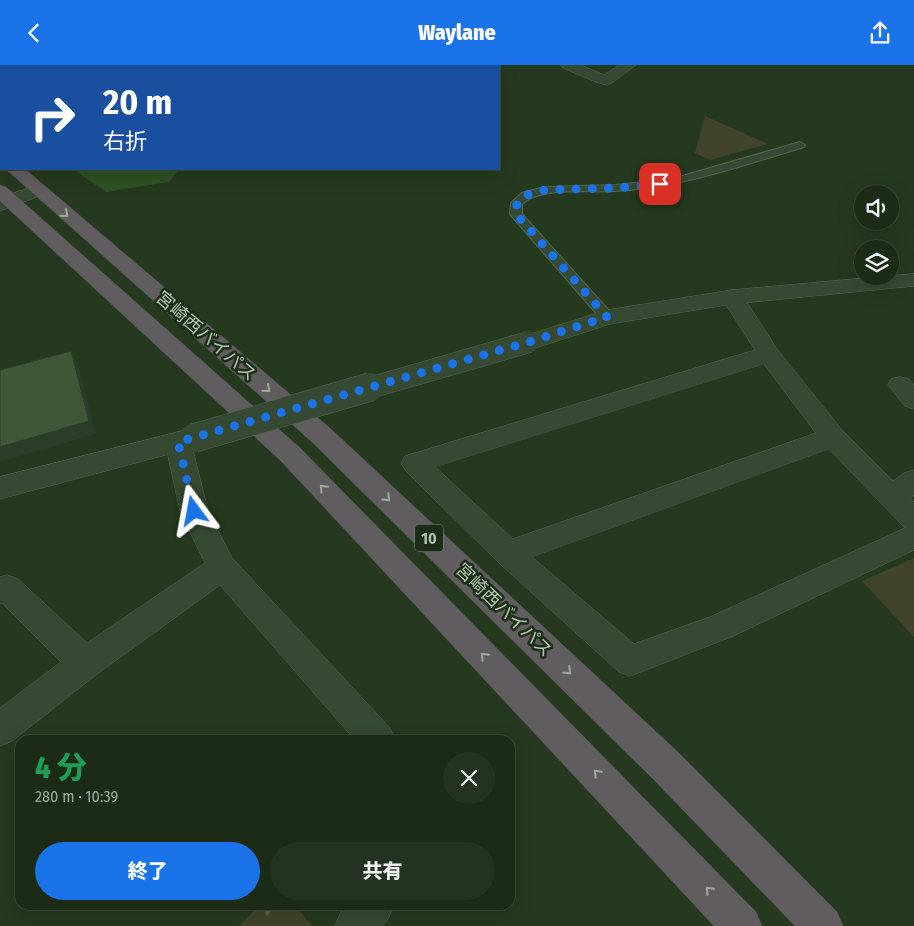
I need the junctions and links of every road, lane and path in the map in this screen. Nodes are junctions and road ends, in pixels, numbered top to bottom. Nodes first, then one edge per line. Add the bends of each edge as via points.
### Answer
1 (568, 65) edge
2 (629, 65) edge
3 (800, 145) dead end
4 (8, 187) edge
5 (914, 281) edge
6 (732, 297) junction
7 (607, 317) junction
8 (769, 354) junction
9 (833, 437) junction
10 (186, 440) junction
11 (914, 480) edge
12 (0, 488) edge
13 (891, 497) junction
14 (914, 520) edge
15 (914, 537) edge
16 (508, 553) junction
17 (222, 567) junction
18 (0, 590) edge
19 (85, 663) junction
20 (0, 729) edge
21 (373, 735) edge
22 (270, 910) edge
23 (369, 910) edge
24 (266, 914) dead end
25 (355, 926) edge
26 (742, 926) edge
27 (823, 926) edge

1 - 2 street via 607,79
3 - 7 lane via 674,182 545,190 526,195 517,203 516,214
26 -> 4 highway, 宮崎西バイパス / 10 via 290,454
4 -> 27 highway, 宮崎西バイパス / 10 via 38,190 322,436 661,761
5 - 6 street
6 - 7 street
6 - 8 street
7 - 10 street, bridge
8 - 9 street
8 - 16 street via 414,463
9 - 13 street
9 - 16 street
10 - 12 street
10 - 17 street via 194,511
11 - 13 street
13 - 14 street
15 - 16 street via 720,627 630,661
17 - 19 street
17 - 21 street
18 - 19 street via 7,588
19 - 20 street
22 - 24 path
23 - 25 street

